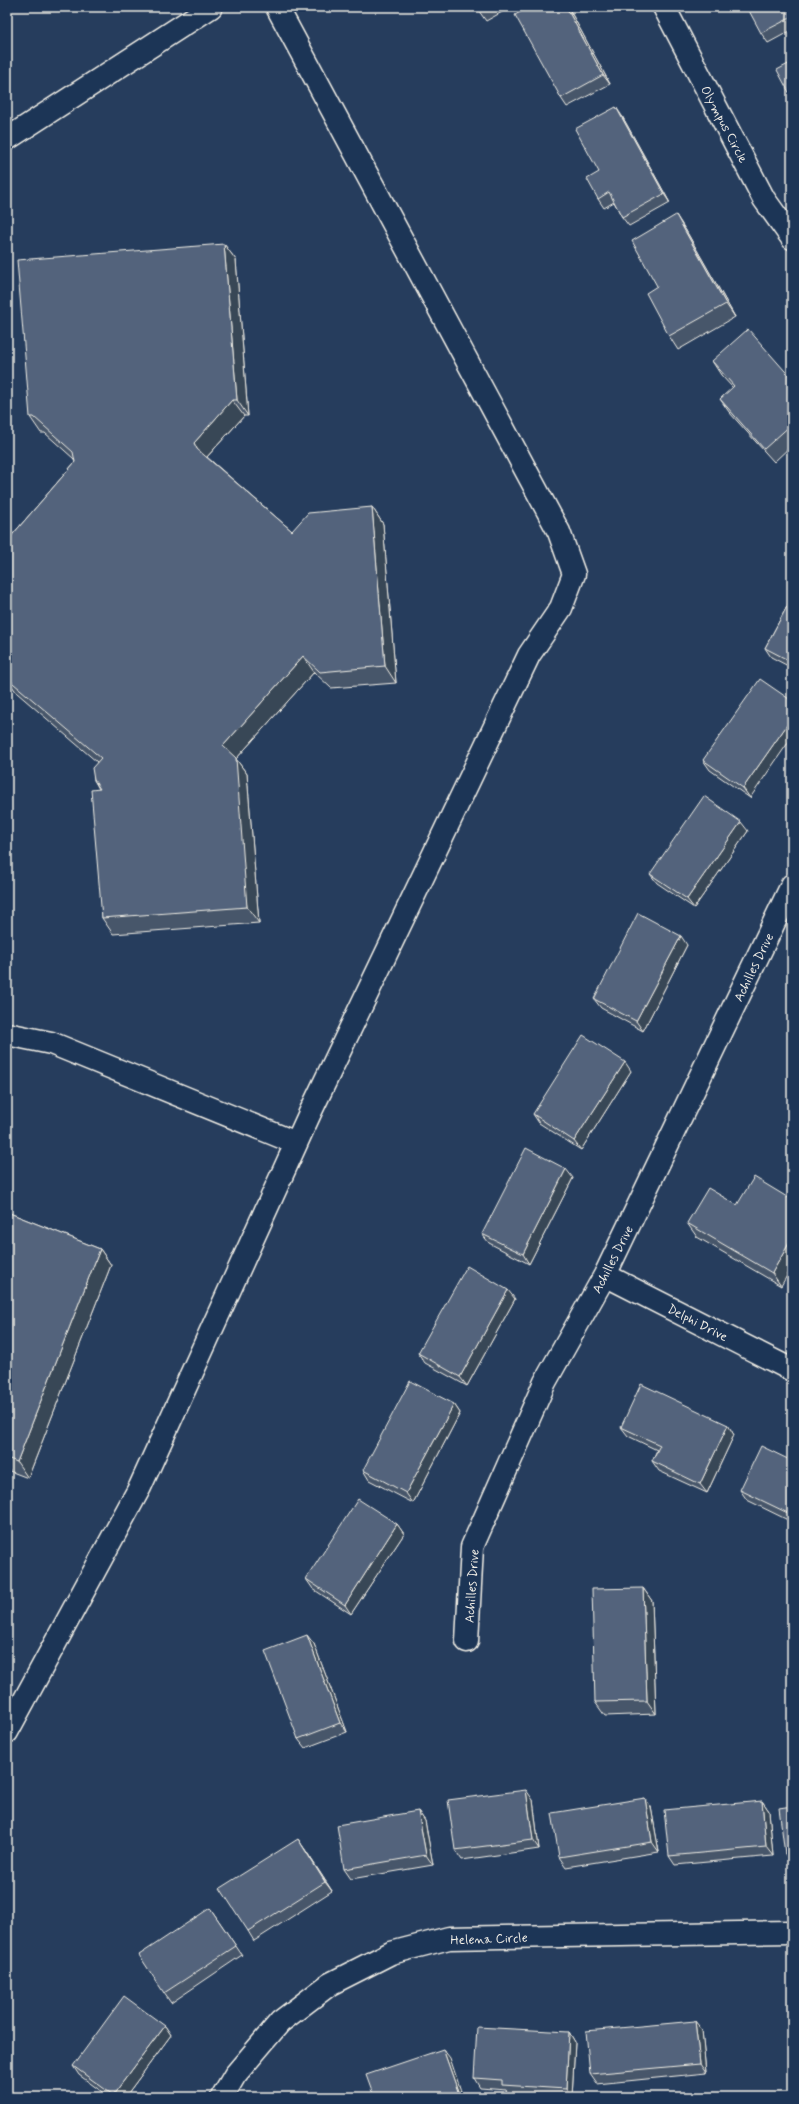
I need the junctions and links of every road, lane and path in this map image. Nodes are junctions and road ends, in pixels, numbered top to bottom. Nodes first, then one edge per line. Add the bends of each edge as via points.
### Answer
1 (211, 7) edge
2 (277, 7) edge
3 (664, 7) edge
4 (7, 139) edge
5 (792, 238) edge
6 (792, 885) edge
7 (7, 1034) edge
8 (296, 1143) junction
9 (605, 1275) junction
10 (792, 1370) edge
11 (467, 1641) dead end
12 (7, 1732) edge
13 (792, 1932) edge
14 (222, 2097) edge

1 - 4 street
2 - 8 street via 559,532 574,574 561,608 529,655
3 - 5 street, Olympus Circle via 764,199
6 - 9 street, Achilles Drive
7 - 8 street via 51,1043
8 - 12 street via 140,1487
9 - 10 street, Delphi Drive
9 - 11 street, Achilles Drive via 545,1382 472,1547
13 - 14 street, Helena Circle via 449,1938 391,1953 330,1984 280,2022 235,2075

